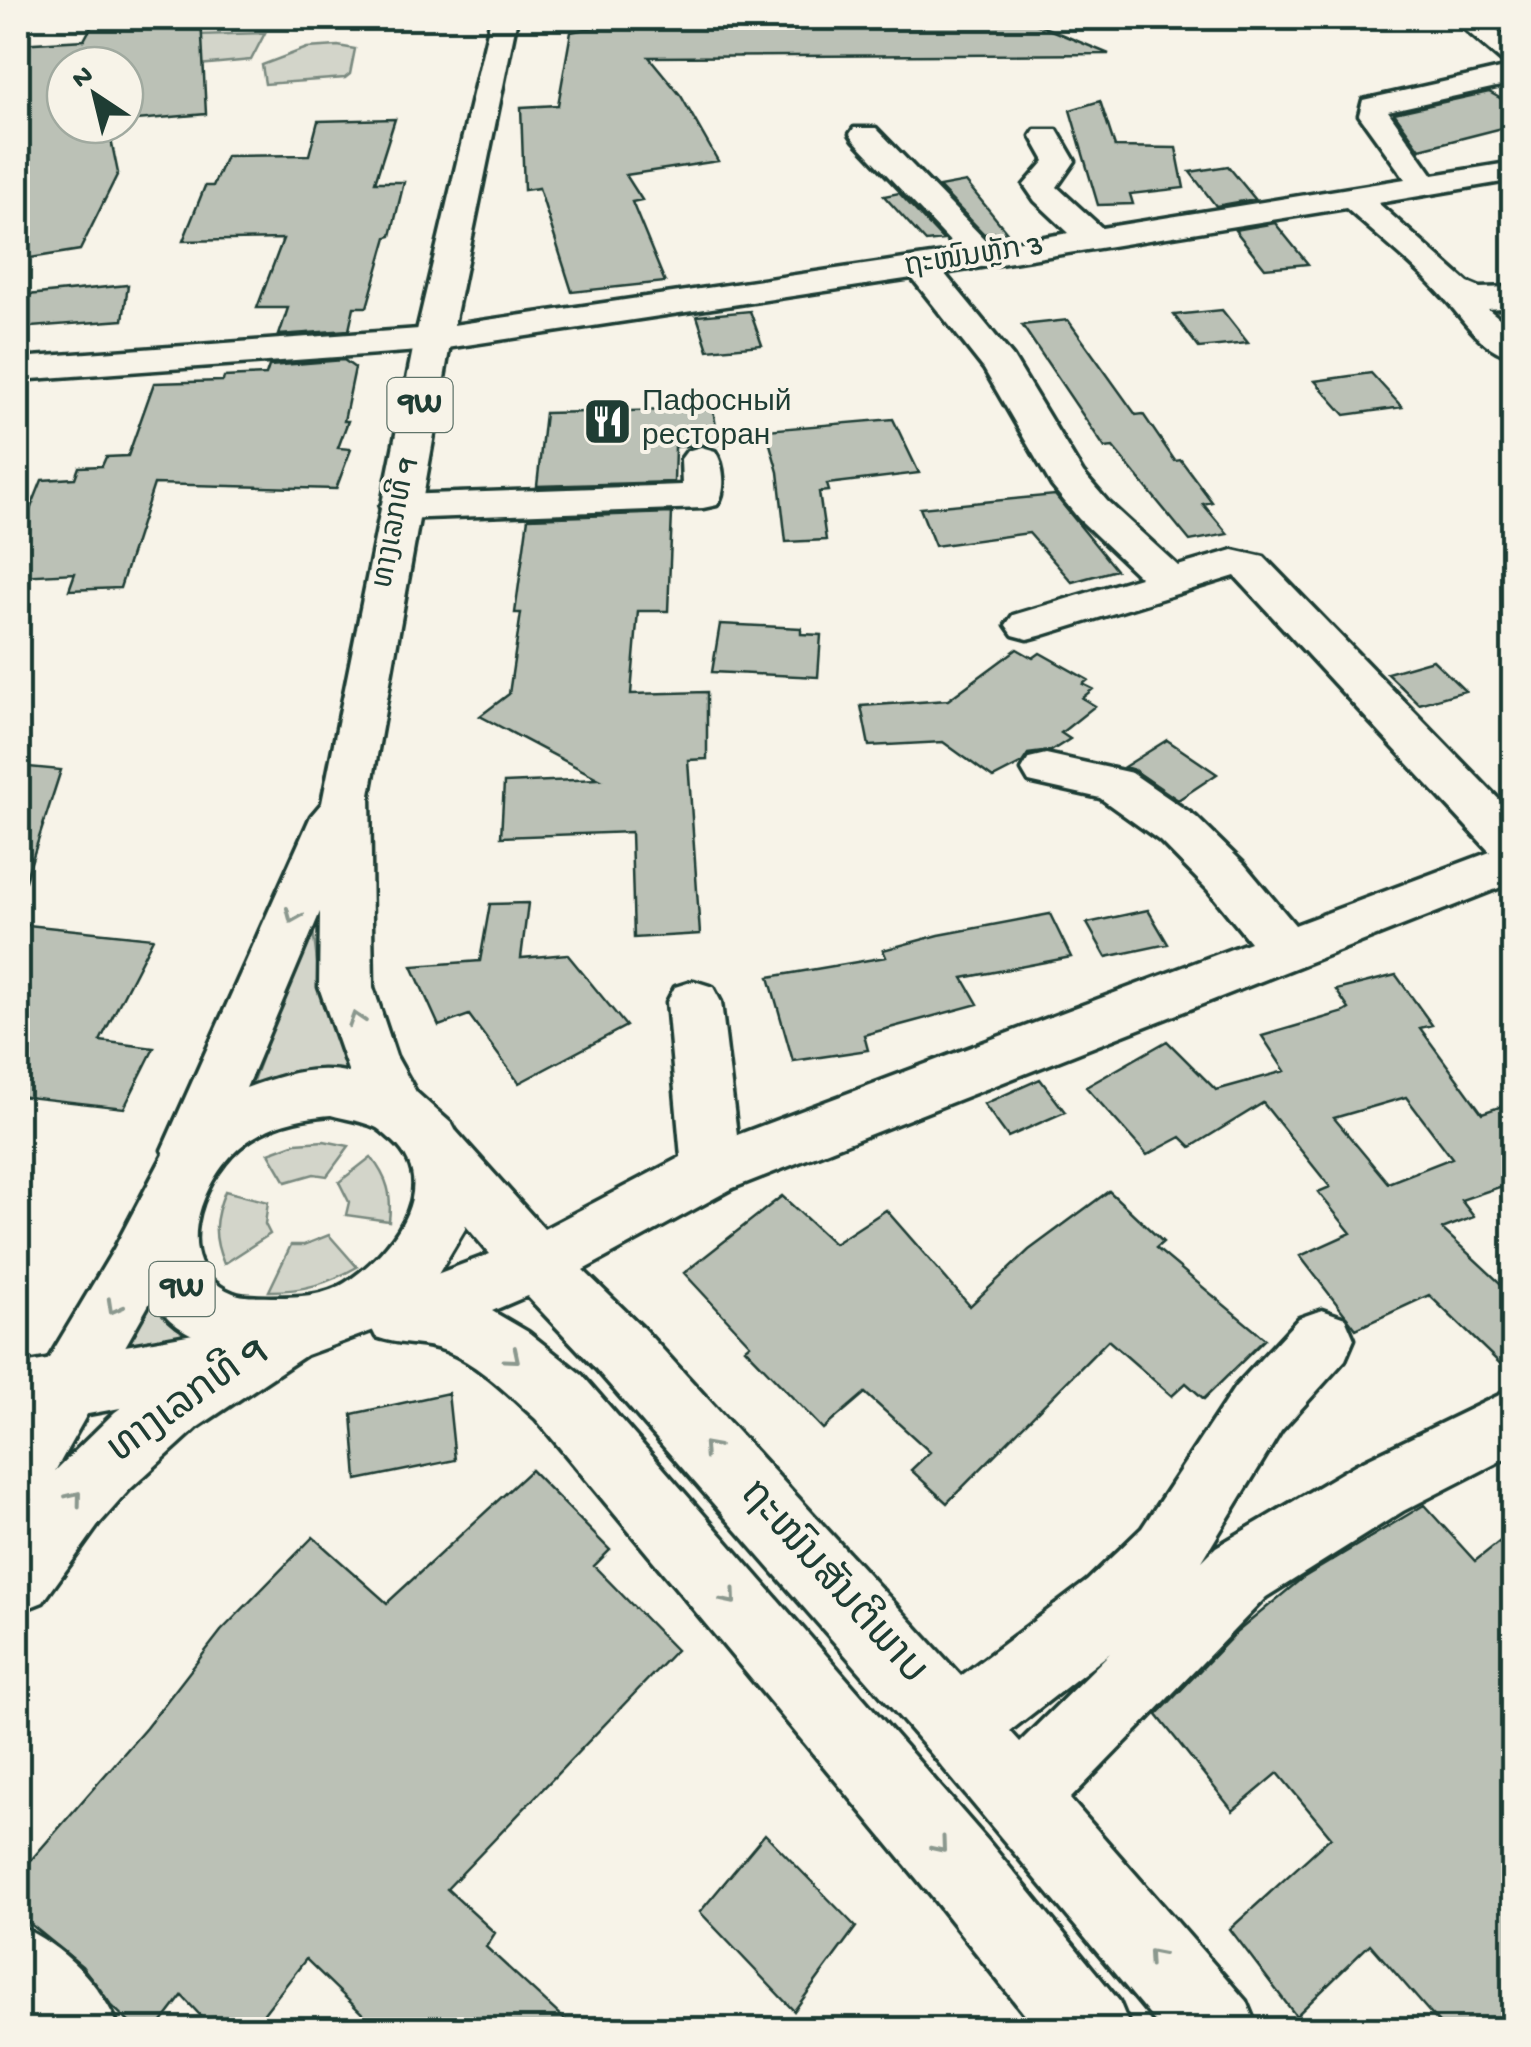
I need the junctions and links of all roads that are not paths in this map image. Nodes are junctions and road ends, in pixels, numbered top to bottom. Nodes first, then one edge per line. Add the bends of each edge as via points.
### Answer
1 (504, 18) edge
2 (1465, 18) edge
3 (1514, 57) edge
4 (1514, 74) edge
5 (865, 134) dead end
6 (1046, 136) dead end
7 (1514, 171) edge
8 (1424, 186) junction
9 (1352, 197) junction
10 (1096, 239) junction
11 (983, 257) junction
12 (921, 267) junction
13 (1456, 290) junction
14 (1514, 297) edge
15 (433, 339) junction
16 (1514, 347) edge
17 (18, 369) edge
18 (701, 458) dead end
19 (400, 506) junction
20 (1170, 582) junction
21 (1028, 625) dead end
22 (1046, 770) dead end
23 (346, 795) junction
24 (1514, 846) edge
25 (1514, 862) edge
26 (1286, 950) junction
27 (694, 1002) dead end
28 (415, 1128) junction
29 (712, 1170) junction
30 (178, 1178) junction
31 (536, 1264) junction
32 (407, 1316) junction
33 (286, 1336) junction
34 (1322, 1339) dead end
35 (42, 1393) edge
36 (1514, 1419) edge
37 (18, 1472) edge
38 (18, 1576) edge
39 (956, 1726) junction
40 (1017, 1799) junction
41 (18, 1967) edge
42 (79, 2030) edge
43 (1090, 2030) edge
44 (1218, 2030) edge

1 - 15 street, ທາງເລກທີ 9 / 9W
2 - 3 street
4 - 8 street via 1373,106
5 - 11 street
6 - 10 street via 1060,161 1040,185
7 - 8 street, ຖະໜົນຫຼັກ 3
8 - 9 street, ຖະໜົນຫຼັກ 3
9 - 10 street, ຖະໜົນຫຼັກ 3
9 - 13 street
10 - 11 street, ຖະໜົນຫຼັກ 3
11 - 12 street, ຖະໜົນຫຼັກ 3
12 - 15 street, ຖະໜົນຫຼັກ 3
12 - 20 street via 1000,365 1066,478
13 - 14 street via 1474,299
13 - 16 street via 1480,322
15 - 17 street, ຖະໜົນຫຼັກ 3
15 - 19 street, ທາງເລກທີ 9 / 9W
18 - 19 street via 702,496
19 - 23 street, ທາງເລກທີ 9 / 9W
20 - 21 street
20 - 24 street via 1234,563 1258,573
22 - 26 street via 1115,785 1178,829
28 -> 23 street, ທາງເລກທີ 9 / 9W via 369,1058 346,987
23 -> 30 street, ທາງເລກທີ 9 / 9W
25 - 26 street
26 - 29 street
27 - 29 street
28 - 30 street, ທາງເລກທີ 9 / 9W via 354,1094 283,1098 227,1126
28 - 31 street, ຖະໜົນສັນຕິພາບ
28 - 33 street, ທາງເລກທີ 9 / 9W via 444,1184 426,1248 393,1287 346,1315
29 - 31 street
30 - 33 street, ທາງເລກທີ 9 / 9W via 163,1232 183,1290 199,1306 241,1326
30 -> 35 street, ທາງເລກທີ 9 / 9W via 136,1268
31 - 32 street
39 -> 31 street, ຖະໜົນສັນຕິພາບ via 620,1348
32 - 33 street
32 -> 43 street via 452,1324 502,1347 559,1397
33 - 35 street
38 -> 33 street, ທາງເລກທີ 9 / 9W via 97,1470 158,1416
34 - 39 street via 1258,1410 1167,1554 1112,1606
35 - 37 street, ທາງເລກທີ 9 / 9W
36 - 40 street via 1379,1488 1241,1572
39 - 40 street, ຖະໜົນສັນຕິພາບ
44 -> 40 street, ຖະໜົນສັນຕິພາບ
41 - 42 street

